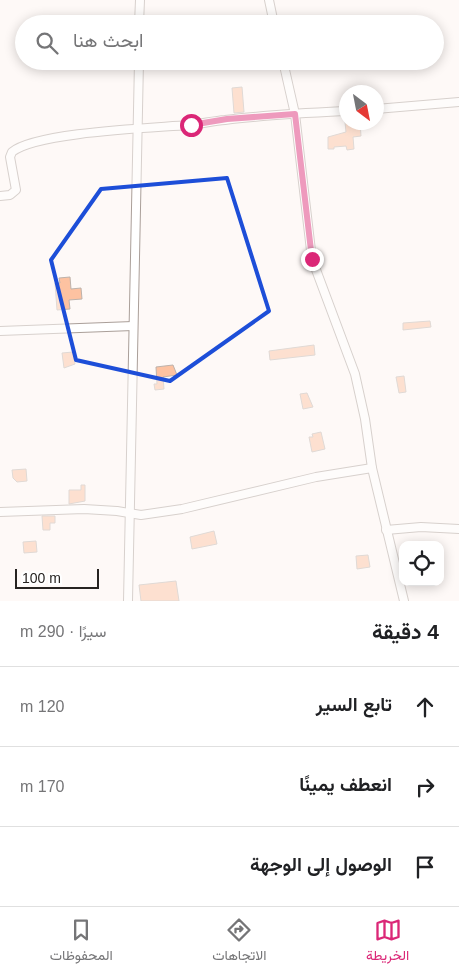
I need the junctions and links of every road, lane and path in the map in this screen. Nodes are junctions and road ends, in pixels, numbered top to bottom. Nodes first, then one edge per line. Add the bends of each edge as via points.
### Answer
1 (140, 0) edge
2 (269, 0) edge
3 (139, 15) edge
4 (272, 15) edge
5 (139, 70) edge
6 (285, 70) edge
7 (459, 102) edge
8 (384, 108) edge
9 (339, 111) edge
10 (295, 114) junction
11 (137, 128) junction
12 (0, 196) edge
13 (133, 326) junction
14 (0, 331) edge
15 (372, 468) junction
16 (0, 512) edge
17 (130, 514) junction
18 (459, 529) edge
19 (386, 530) junction
20 (128, 601) edge
21 (404, 601) edge

1 - 3 street
2 - 4 street
5 - 11 street
6 - 10 street
7 - 8 street
9 - 10 street
10 - 11 street
10 - 15 street via 312,259 355,374
11 - 12 street via 58,139 16,149 10,157 16,190
11 - 13 street
13 - 14 street
13 - 17 street
15 - 17 street via 316,477 182,509 141,516
15 - 19 street
16 - 17 street via 84,509 117,510
17 - 20 street
18 - 19 street via 421,526
19 - 21 street

